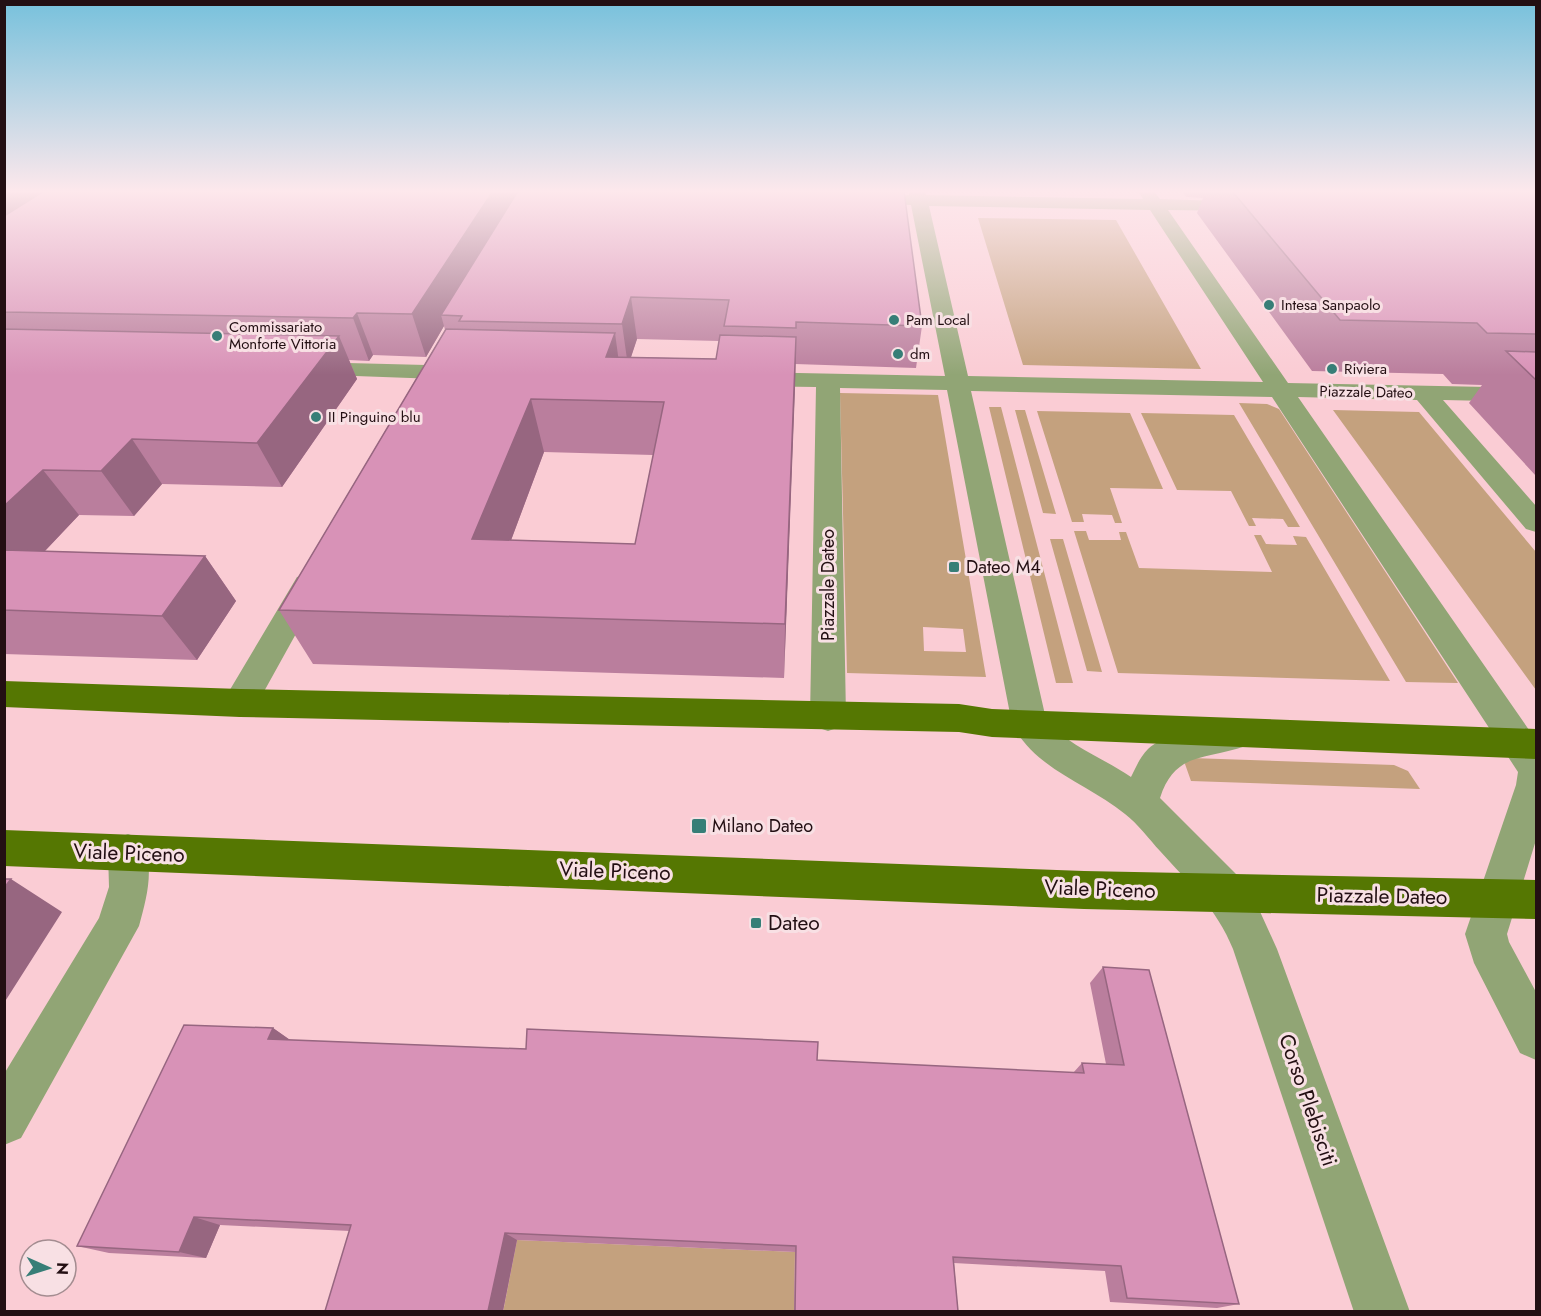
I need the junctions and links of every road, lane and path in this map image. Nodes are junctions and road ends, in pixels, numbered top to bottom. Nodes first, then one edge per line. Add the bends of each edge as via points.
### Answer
1 (930, 252) edge
2 (1188, 252) edge
3 (436, 363) junction
4 (290, 369) edge
5 (481, 373) edge
6 (732, 379) edge
7 (828, 381) junction
8 (958, 384) junction
9 (1281, 391) junction
10 (1424, 393) junction
11 (1536, 395) edge
12 (414, 401) edge
13 (1536, 523) edge
14 (321, 563) edge
15 (4, 694) edge
16 (240, 703) junction
17 (828, 717) junction
18 (1030, 724) junction
19 (1248, 732) junction
20 (1528, 744) edge
21 (1140, 803) junction
22 (4, 848) edge
23 (128, 852) junction
24 (1225, 892) junction
25 (1516, 899) edge
26 (1536, 1037) edge
27 (4, 1121) edge
28 (1382, 1311) edge

1 - 8 street
2 - 9 street
3 - 4 street
3 - 5 street
3 - 12 street
6 - 7 street
7 - 8 street, Piazzale Dateo
7 - 17 street, Piazzale Dateo
8 - 9 street, Piazzale Dateo
8 - 18 street
9 - 10 street, Piazzale Dateo
9 - 20 street, Piazzale Dateo
10 - 11 street
10 - 13 street, Piazzale Dateo
14 - 16 street
15 - 16 main road
16 - 17 main road
17 - 18 main road via 959,718
18 - 19 main road
18 - 21 street via 1068,760
19 - 20 main road
19 - 21 street via 1181,747 1163,756 1145,784
20 - 25 street, Piazzale Dateo via 1536,772 1535,785
21 - 24 street
22 - 23 main road, Viale Piceno
23 - 24 main road, Viale Piceno via 1084,890
23 - 27 street via 129,887 118,926
24 - 25 main road, Piazzale Dateo
24 - 28 street, Corso Plebisciti via 1255,949
25 - 26 street via 1486,934 1489,948

